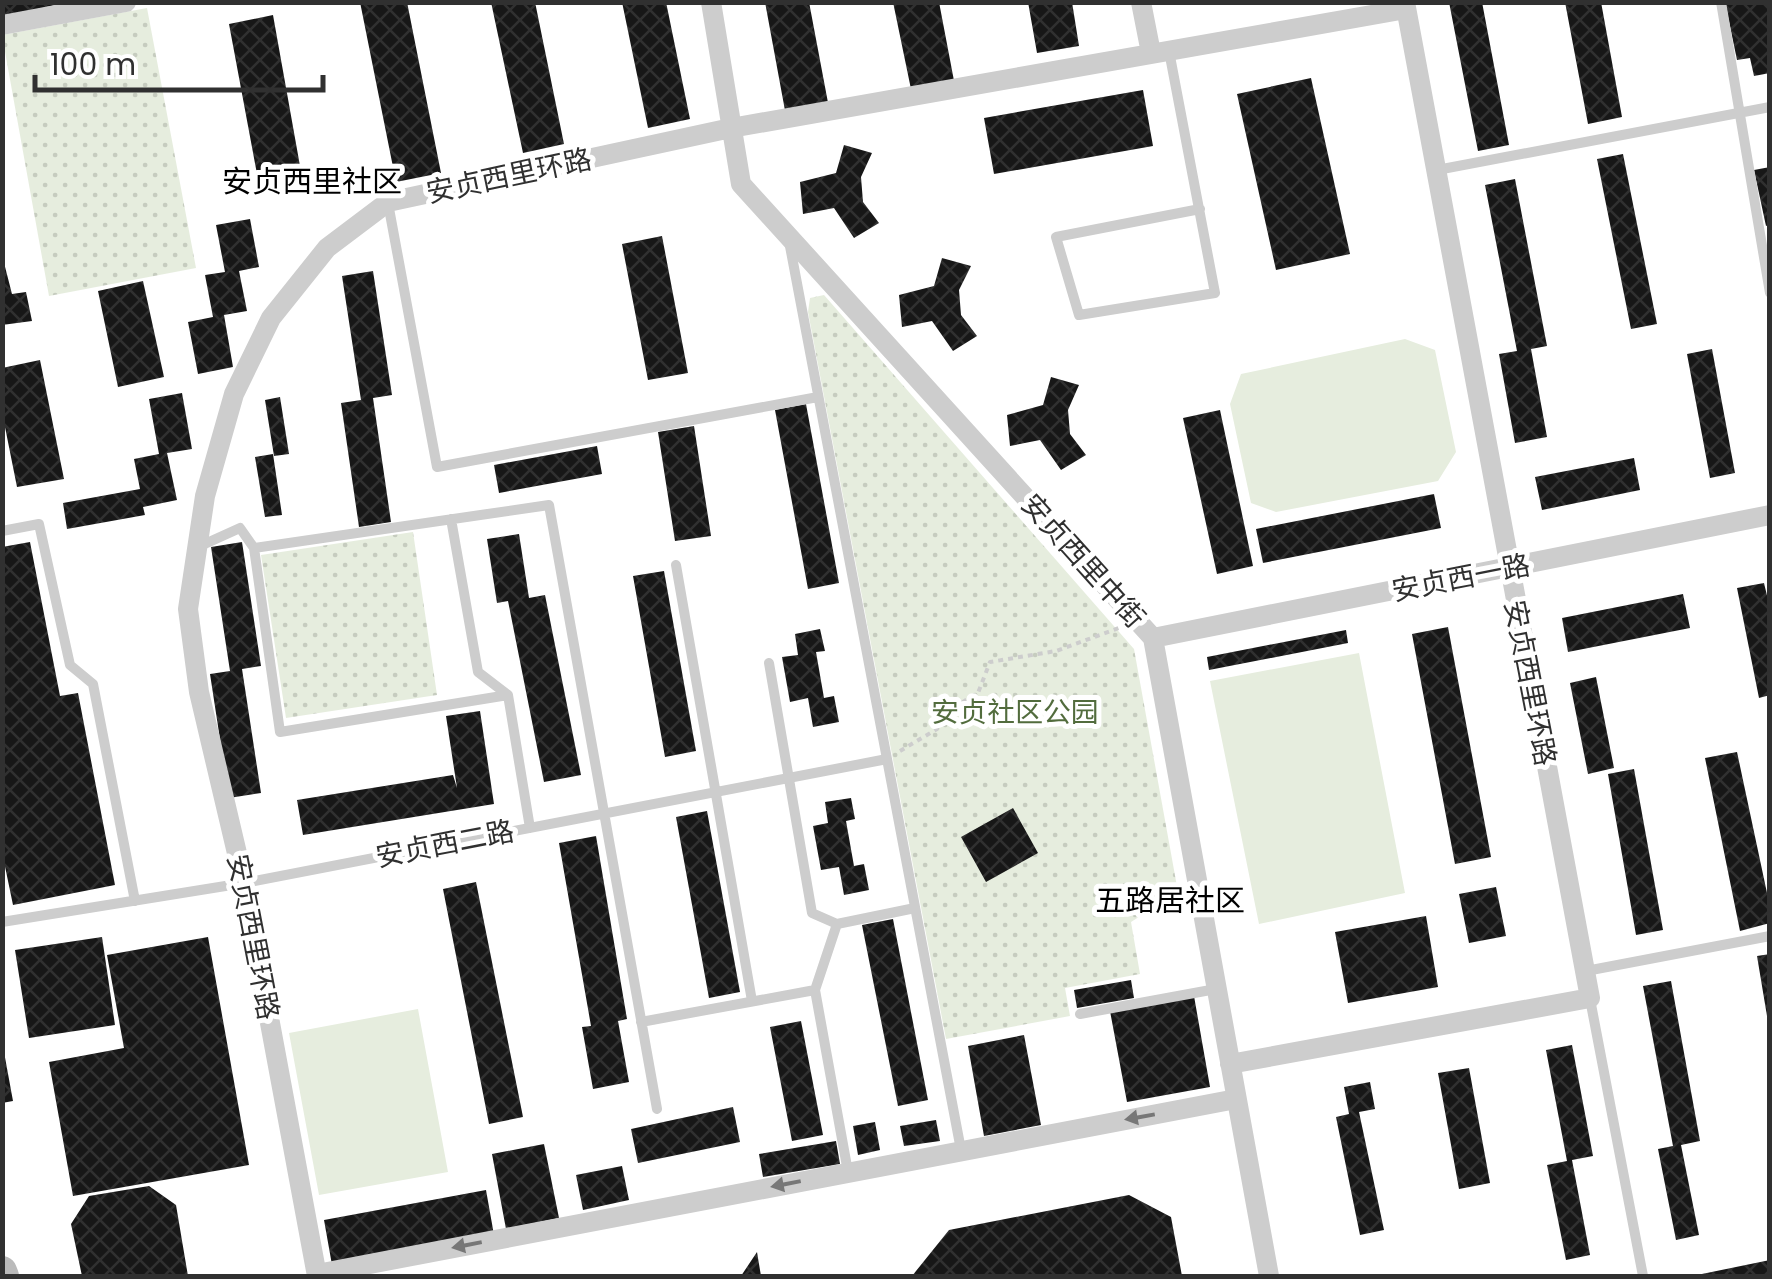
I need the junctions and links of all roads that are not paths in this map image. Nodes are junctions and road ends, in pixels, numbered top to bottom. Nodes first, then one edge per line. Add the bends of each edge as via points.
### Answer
1 (126, 2) edge
2 (710, 2) edge
3 (1140, 2) edge
4 (1721, 2) edge
5 (1406, 6) edge
6 (2, 25) edge
7 (1160, 51) junction
8 (1770, 106) edge
9 (1739, 112) junction
10 (731, 128) junction
11 (1436, 170) junction
12 (388, 202) junction
13 (1200, 209) junction
14 (788, 236) junction
15 (1770, 293) edge
16 (818, 397) junction
17 (1770, 515) edge
18 (451, 519) junction
19 (2, 531) edge
20 (198, 547) junction
21 (254, 548) junction
22 (676, 565) dead end
23 (1508, 570) junction
24 (1145, 630) junction
25 (769, 663) dead end
26 (508, 695) junction
27 (887, 759) junction
28 (530, 828) junction
29 (244, 882) junction
30 (135, 901) junction
31 (915, 908) junction
32 (2, 922) edge
33 (837, 924) junction
34 (1770, 936) edge
35 (1585, 972) junction
36 (1216, 989) junction
37 (815, 990) junction
38 (1590, 998) junction
39 (752, 1002) junction
40 (1080, 1014) dead end
41 (641, 1022) junction
42 (1230, 1064) junction
43 (1236, 1099) junction
44 (657, 1109) dead end
45 (961, 1150) junction
46 (848, 1172) junction
47 (317, 1276) edge
48 (1269, 1276) edge
49 (1643, 1276) edge

1 - 6 street
2 - 10 street, 安贞西里中街
3 - 7 street
4 - 9 lane
5 - 7 street, 安贞西里环路
5 - 11 street, 安贞西里环路
7 - 10 street, 安贞西里环路
7 - 13 lane
8 - 9 lane
9 - 11 lane
9 - 15 lane
10 - 12 street, 安贞西里环路
10 - 14 street, 安贞西里中街 via 741,184
11 - 23 street, 安贞西里环路
12 - 16 lane via 437,466
12 - 20 street, 安贞西里环路 via 327,248 271,318 234,394
13 - 13 lane via 1216,293 1079,315 1056,237
14 - 16 lane
14 - 24 street, 安贞西里中街
16 - 27 lane
17 - 23 street, 安贞西一路
18 - 21 lane
18 - 26 lane via 478,672
18 - 41 lane via 549,505
19 - 30 lane via 39,524 70,665 92,684
20 - 21 lane via 240,528
20 - 29 street, 安贞西里环路 via 188,609 197,676
21 - 26 lane via 280,732
22 - 39 lane
23 - 24 street, 安贞西一路
23 - 35 street, 安贞西里环路
24 - 36 street, 安贞西里中街
25 - 33 lane via 812,913
26 - 28 lane
27 - 28 lane, 安贞西二路
27 - 31 lane
28 - 29 lane, 安贞西二路
29 - 30 lane, 安贞西二路
29 - 47 street, 安贞西里环路
30 - 32 lane, 安贞西二路
31 - 33 lane
31 - 45 lane
33 - 37 lane
34 - 35 lane
35 - 38 street, 安贞西里环路
36 - 40 lane
36 - 42 street, 安贞西里中街
37 - 39 lane
37 - 46 lane
38 - 42 street
38 - 49 lane
39 - 41 lane
41 - 44 lane
42 - 43 street, 安贞西里中街
43 -> 45 street, 安贞西里环路
43 - 48 street, 安贞西里中街
45 - 46 street, 安贞西里环路
46 -> 47 street, 安贞西里环路

